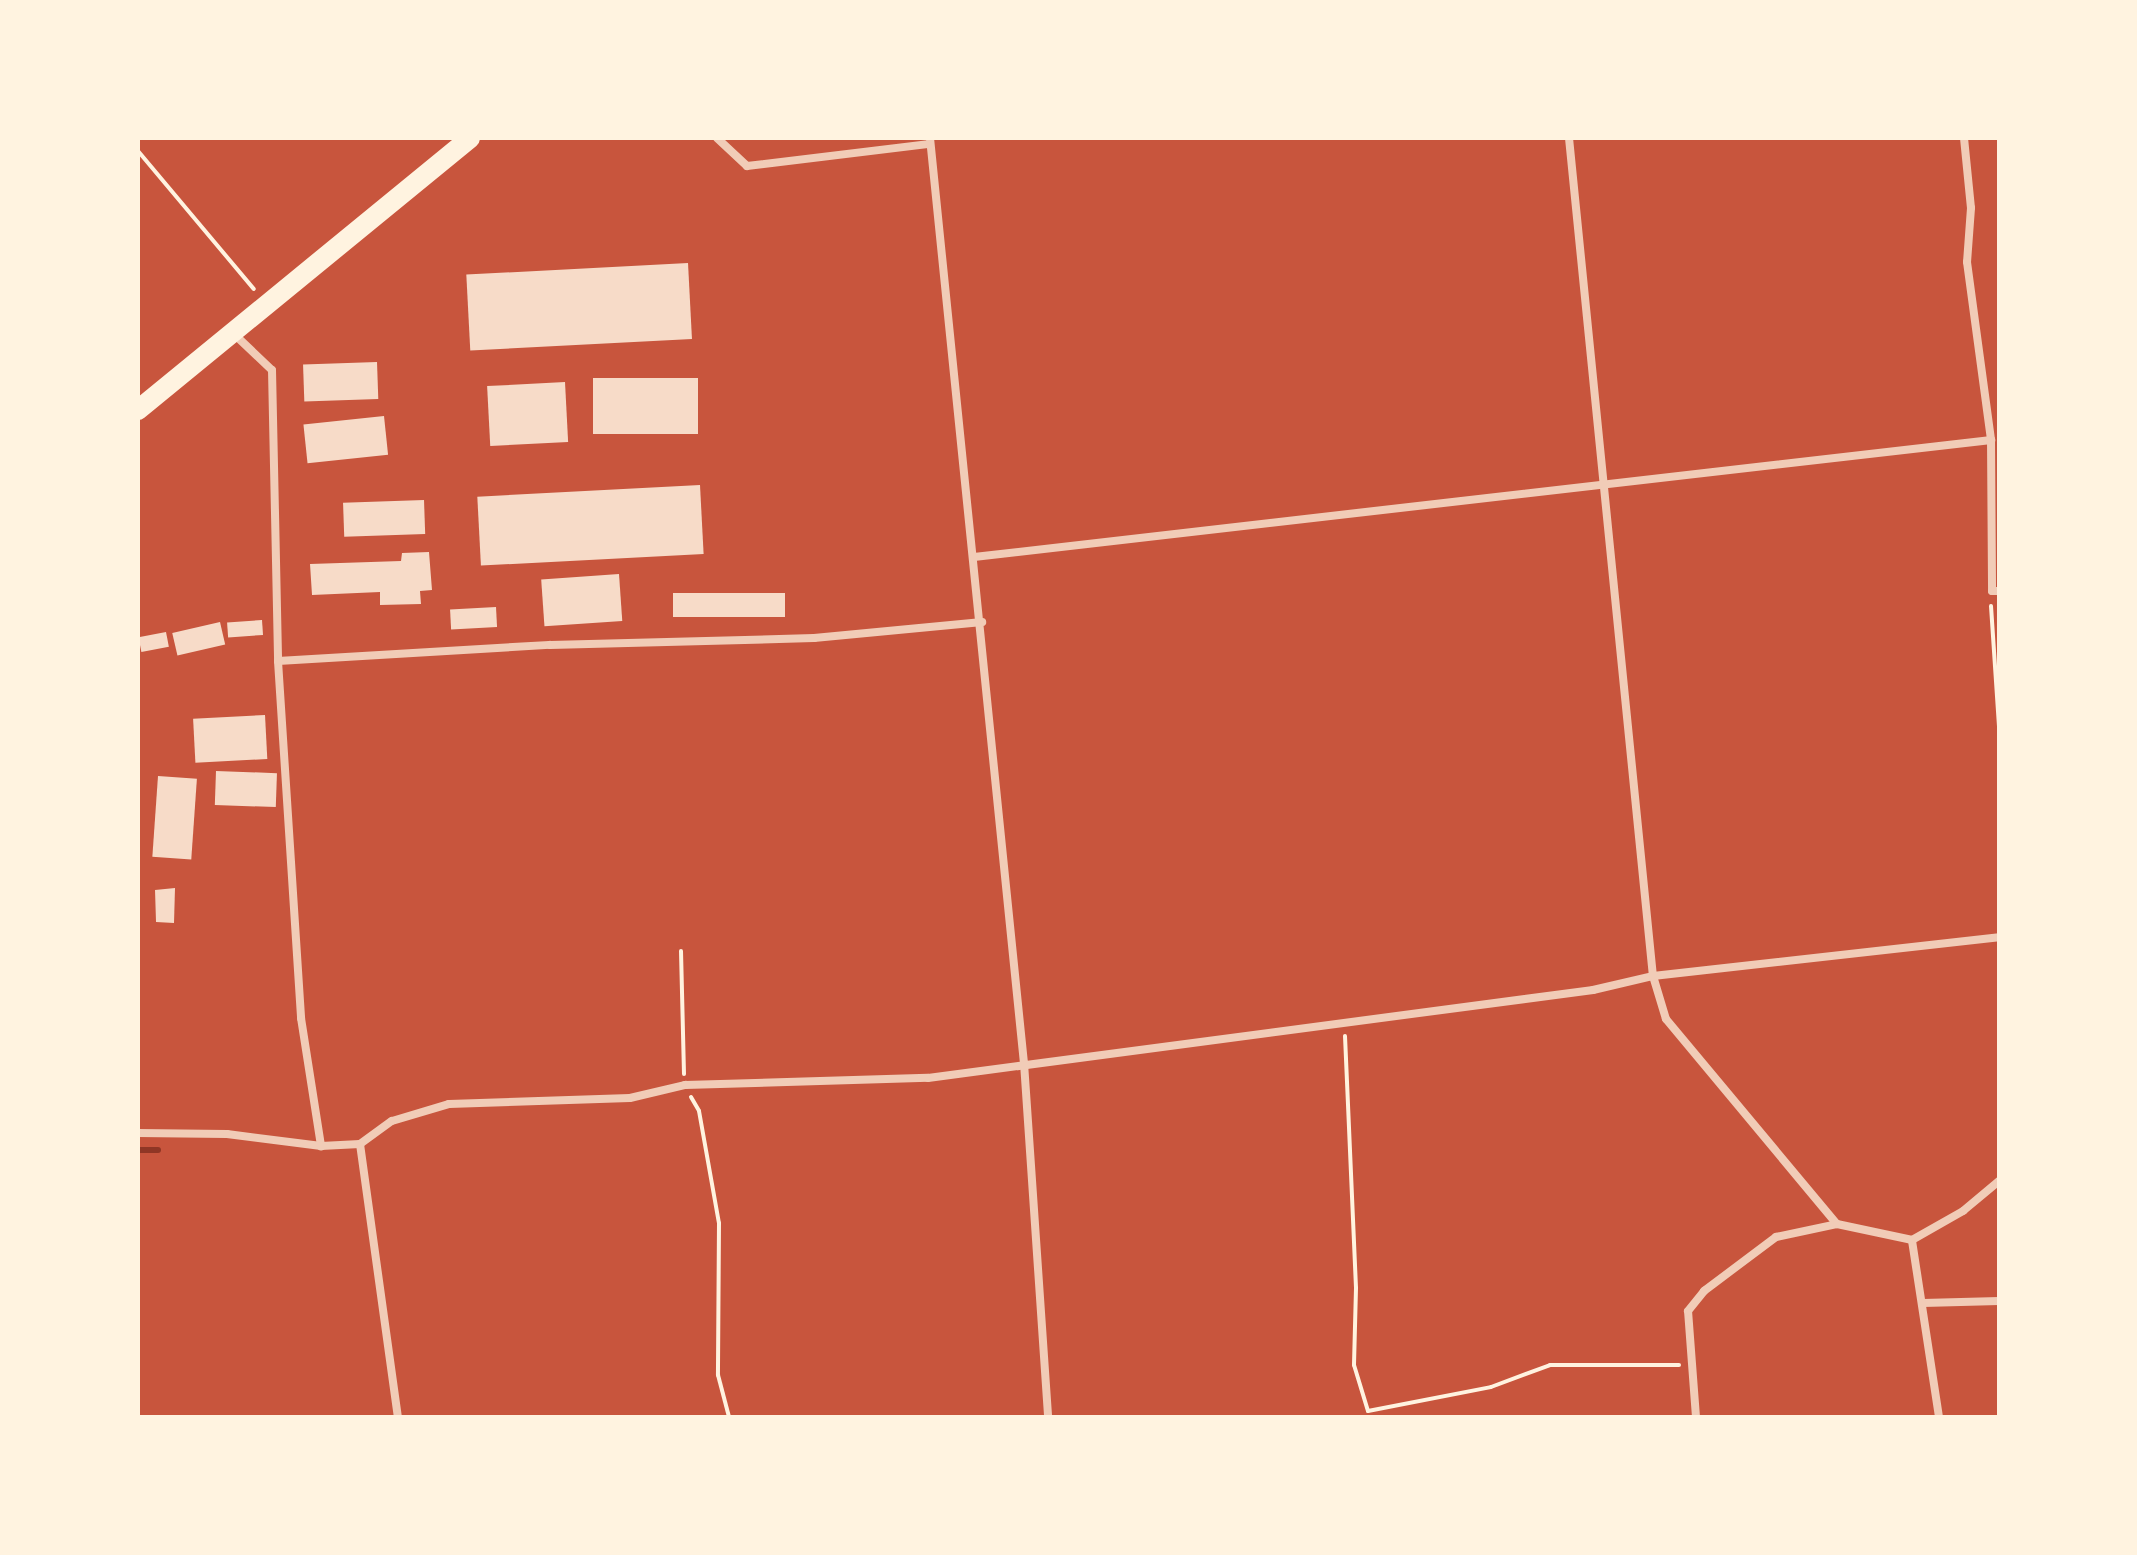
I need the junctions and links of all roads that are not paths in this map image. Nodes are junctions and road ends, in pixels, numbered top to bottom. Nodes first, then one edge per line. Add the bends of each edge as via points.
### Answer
1 (470, 138) edge
2 (717, 138) edge
3 (1569, 138) edge
4 (1964, 138) edge
5 (930, 141) edge
6 (231, 332) junction
7 (138, 410) edge
8 (1991, 440) junction
9 (1604, 482) junction
10 (974, 557) junction
11 (1995, 591) edge
12 (982, 622) junction
13 (278, 661) junction
14 (1999, 937) edge
15 (1653, 976) junction
16 (1024, 1063) junction
17 (138, 1133) edge
18 (360, 1144) junction
19 (321, 1146) junction
20 (1999, 1181) edge
21 (1837, 1224) junction
22 (1912, 1240) junction
23 (1999, 1301) edge
24 (1923, 1303) junction
25 (398, 1417) edge
26 (1048, 1417) edge
27 (1696, 1417) edge
28 (1939, 1417) edge

1 - 6 main road
2 - 5 street via 747,166
3 - 9 street
4 - 8 street via 1971,208 1967,262
5 - 10 street
6 - 7 main road
6 - 13 street via 272,370
8 - 9 street
8 - 11 street
9 - 10 street
9 - 15 street
10 - 12 street
12 - 13 street via 814,638 550,645
12 - 16 street
13 - 19 street via 301,1018
14 - 15 street
15 - 16 street via 1593,990
15 - 21 street via 1666,1019
16 - 18 street via 928,1078 685,1085 630,1098 449,1104 392,1121
16 - 26 street
17 - 19 street via 227,1134
18 - 19 street
18 - 25 street
20 - 22 street via 1963,1211
21 - 22 street
21 - 27 street via 1776,1237 1704,1291 1688,1311
22 - 24 street
23 - 24 street
24 - 28 street

